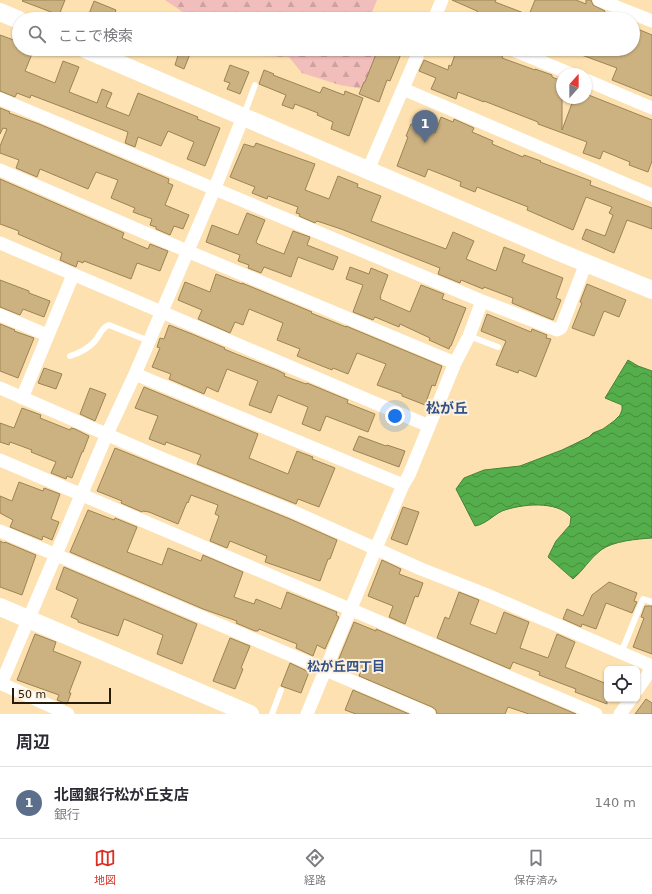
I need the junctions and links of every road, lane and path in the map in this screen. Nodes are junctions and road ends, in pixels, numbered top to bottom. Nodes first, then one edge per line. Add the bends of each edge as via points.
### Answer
1 (442, 0) edge
2 (599, 0) edge
3 (0, 12) edge
4 (438, 12) edge
5 (629, 12) edge
6 (640, 16) edge
7 (12, 17) edge
8 (652, 21) edge
9 (101, 56) edge
10 (417, 56) edge
11 (528, 56) edge
12 (557, 68) edge
13 (592, 83) edge
14 (255, 85) dead end
15 (403, 89) junction
16 (0, 99) edge
17 (652, 108) edge
18 (243, 117) junction
19 (0, 170) edge
20 (368, 170) junction
21 (214, 190) junction
22 (652, 195) edge
23 (0, 243) edge
24 (187, 251) junction
25 (586, 263) junction
26 (73, 275) junction
27 (652, 290) edge
28 (482, 301) junction
29 (161, 312) junction
30 (0, 315) edge
31 (47, 335) junction
32 (470, 336) junction
33 (149, 340) junction
34 (498, 347) dead end
35 (70, 356) dead end
36 (455, 363) junction
37 (135, 374) junction
38 (0, 388) edge
39 (22, 398) junction
40 (429, 426) junction
41 (107, 434) junction
42 (0, 460) edge
43 (403, 485) junction
44 (82, 495) junction
45 (0, 531) edge
46 (376, 548) junction
47 (56, 555) junction
48 (652, 602) edge
49 (0, 607) edge
50 (351, 609) junction
51 (29, 619) junction
52 (621, 654) junction
53 (652, 667) edge
54 (326, 670) junction
55 (0, 683) edge
56 (640, 685) edge
57 (281, 690) dead end
58 (629, 702) edge
59 (60, 712) edge
60 (250, 714) edge
61 (272, 714) edge
62 (307, 714) edge
63 (429, 714) edge
64 (596, 714) edge
65 (620, 714) edge

1 - 4 street
2 - 5 street
3 - 7 street
6 - 8 street
9 - 18 street
10 - 15 street
11 - 12 street
13 - 17 street
14 - 18 lane
15 - 20 street
15 - 22 street
16 - 21 street
18 - 20 street
18 - 21 street
19 - 24 street
20 - 25 street
21 - 24 street
21 - 28 street
23 - 26 street
24 - 29 street
24 - 36 street
25 - 27 street
25 - 28 street via 557,330
26 - 29 street
26 - 31 street
28 - 32 street
29 - 33 street
29 - 40 street
30 - 31 street
31 - 39 street
32 - 34 lane
32 - 36 street
33 - 35 lane via 109,325 102,329 95,341 84,350
33 - 37 street
36 - 40 street
37 - 41 street
37 - 43 street
38 - 39 street
39 - 41 street
40 - 43 street
41 - 44 street
41 - 46 street
42 - 44 street
43 - 46 street
44 - 47 street
44 - 50 street
45 - 47 street
46 - 50 street
46 - 52 street
47 - 51 street
47 - 54 street
48 - 52 lane via 644,599
49 - 51 street
50 - 54 street
50 - 64 street
51 - 55 street
51 - 60 street
52 - 53 street
53 - 56 street
54 - 62 street
54 - 63 street
55 - 59 street
57 - 61 lane
58 - 65 street

